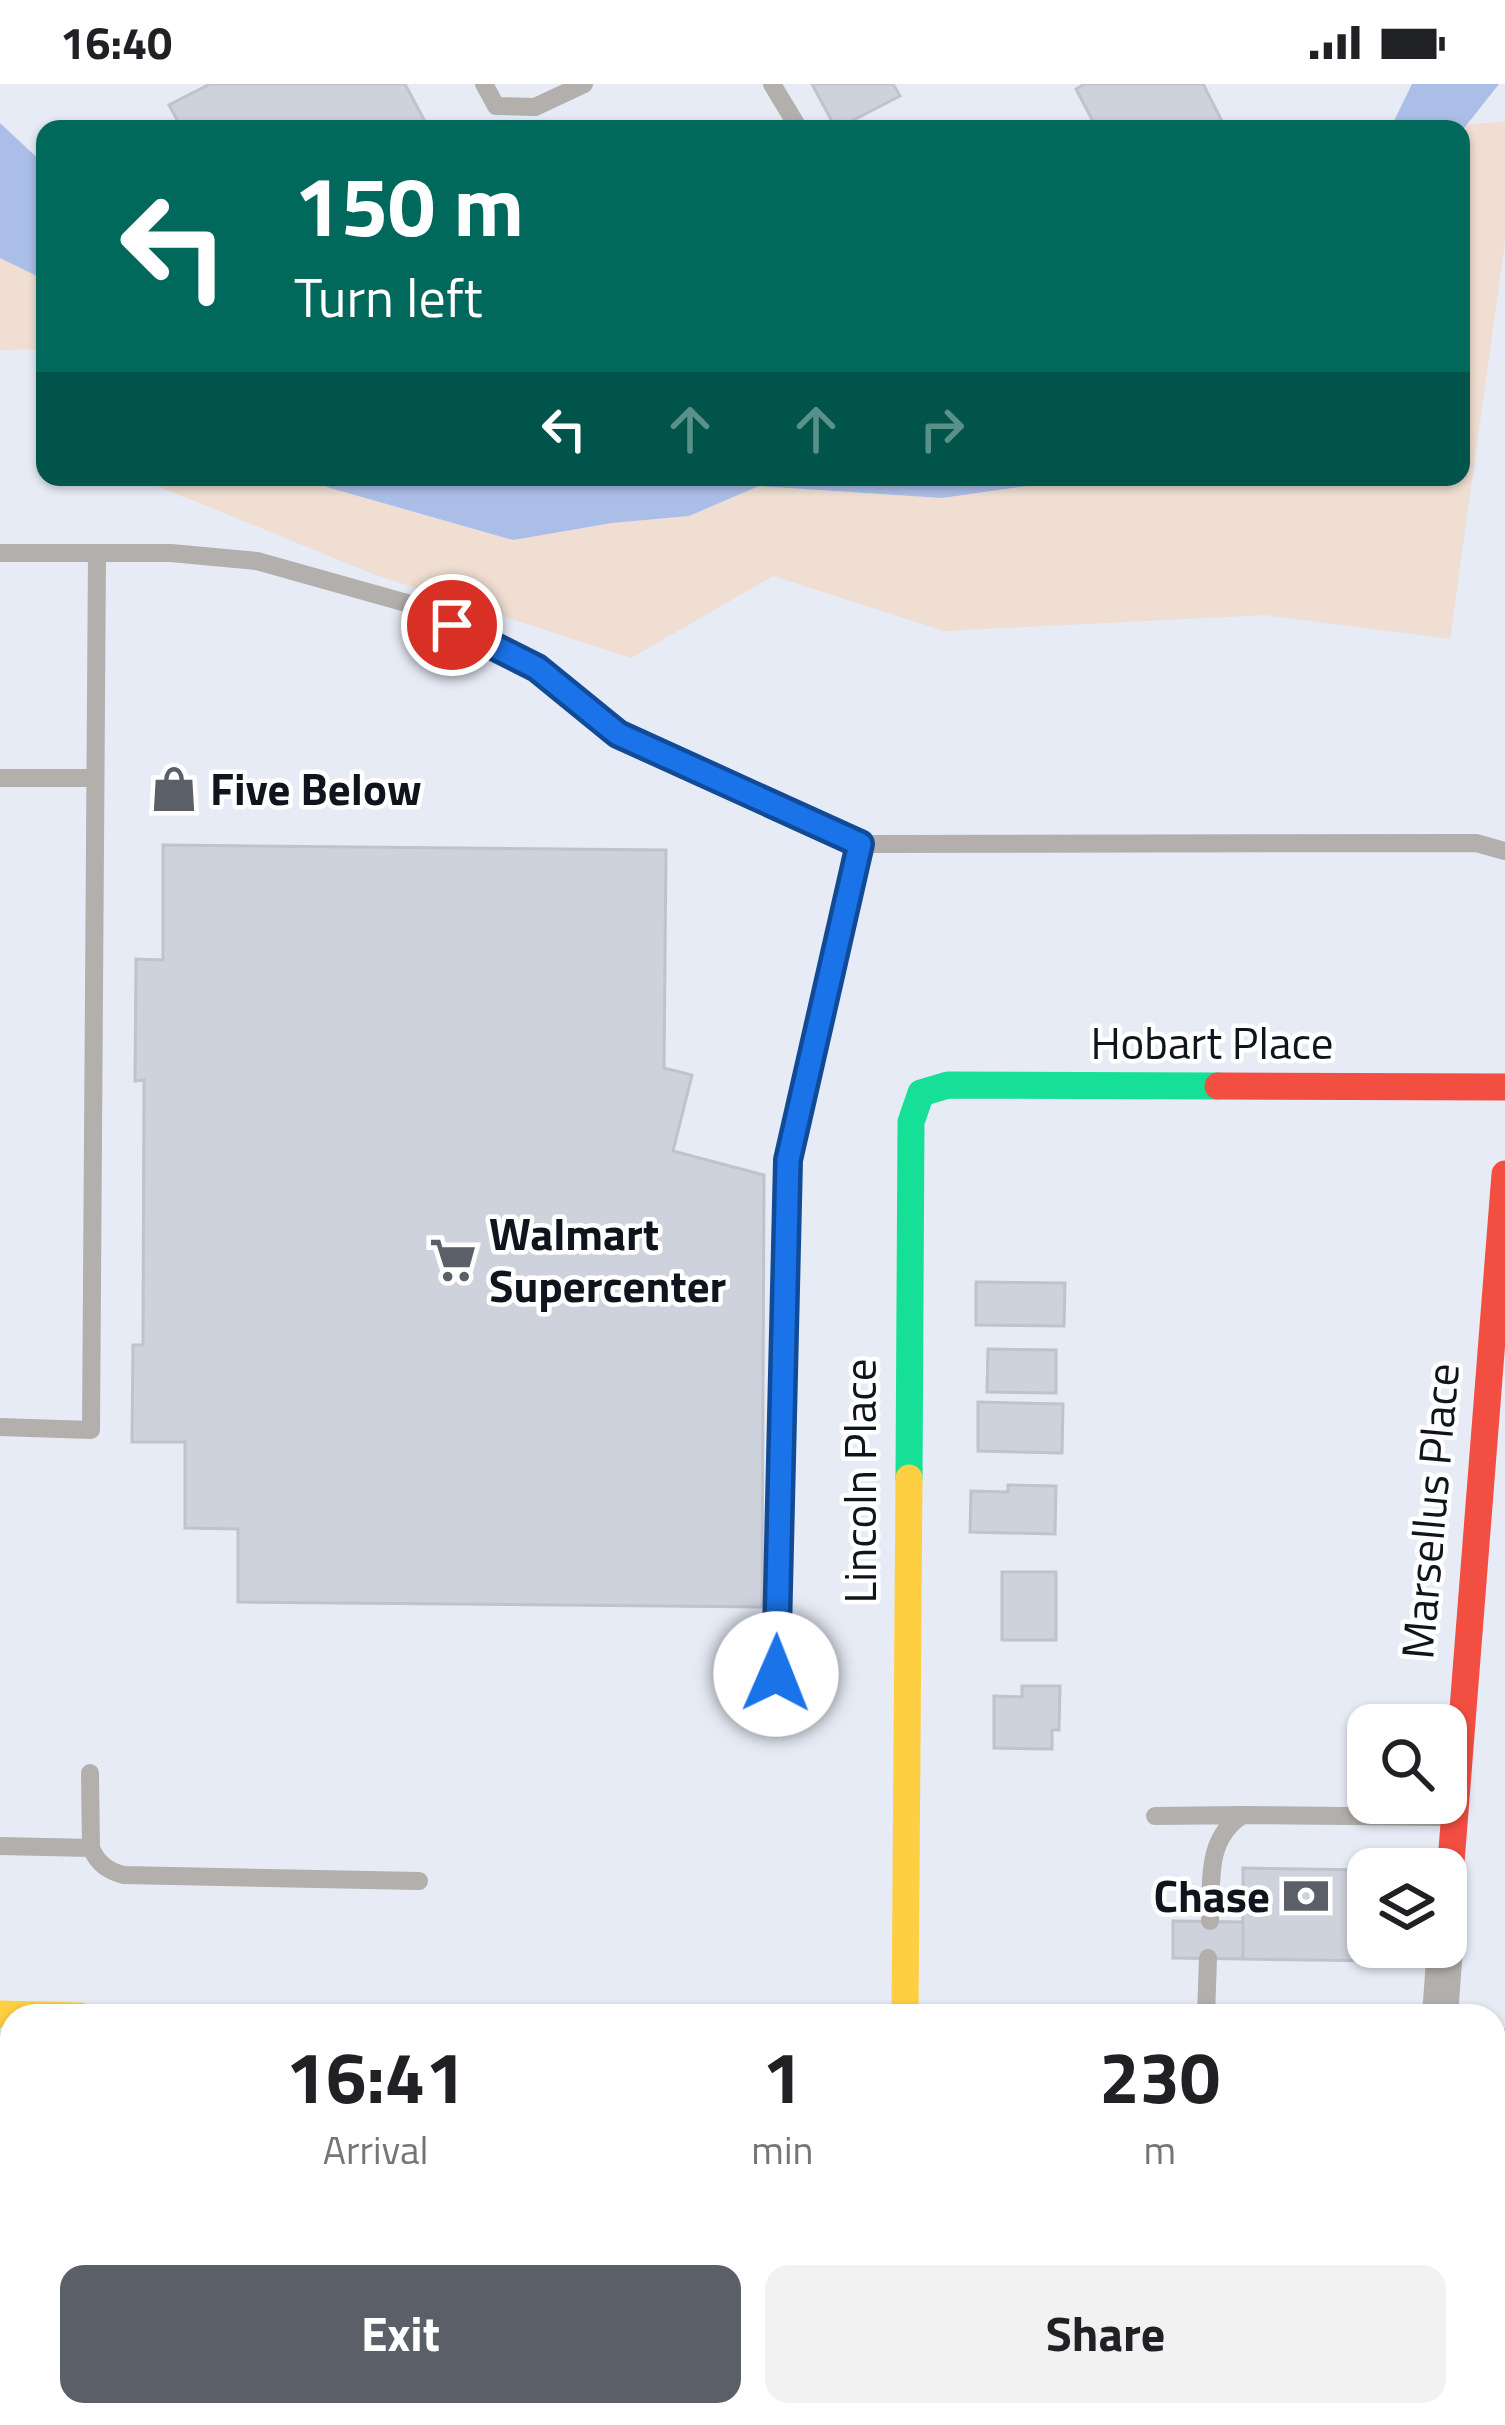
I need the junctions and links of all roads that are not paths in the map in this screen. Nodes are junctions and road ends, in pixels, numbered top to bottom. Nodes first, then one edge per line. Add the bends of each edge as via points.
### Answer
1 (484, 84) edge
2 (584, 84) edge
3 (772, 84) edge
4 (794, 120) edge
5 (0, 553) edge
6 (97, 553) junction
7 (0, 778) edge
8 (93, 778) junction
9 (860, 844) junction
10 (1505, 851) edge
11 (1505, 1087) edge
12 (921, 1093) joint
13 (1505, 1174) edge
14 (0, 1427) edge
15 (776, 1674) dead end
16 (1462, 1704) edge
17 (90, 1773) dead end
18 (1243, 1815) junction
19 (1155, 1816) dead end
20 (1347, 1816) edge
21 (0, 1846) edge
22 (91, 1848) junction
23 (418, 1881) dead end
24 (1210, 1921) dead end
25 (1208, 1958) dead end
26 (1443, 1968) edge
27 (905, 2004) edge
28 (1206, 2004) edge
29 (1441, 2004) edge

1 - 2 lane via 496,106 535,107
3 - 4 lane
5 - 6 lane
6 - 8 lane
6 - 9 lane via 256,561 410,604 537,668 618,734
7 - 8 lane
8 - 14 lane via 91,1430
9 - 10 lane via 1476,843
9 - 15 lane via 788,1160
11 - 12 street, Hobart Place via 949,1084
12 - 27 street, Lincoln Place via 911,1121
13 - 16 street, Marsellus Place
17 - 22 lane
18 - 19 lane
18 - 20 lane
18 - 24 lane via 1220,1835 1213,1854
21 - 22 lane
22 - 23 lane via 124,1875
25 - 28 lane
26 - 29 street

